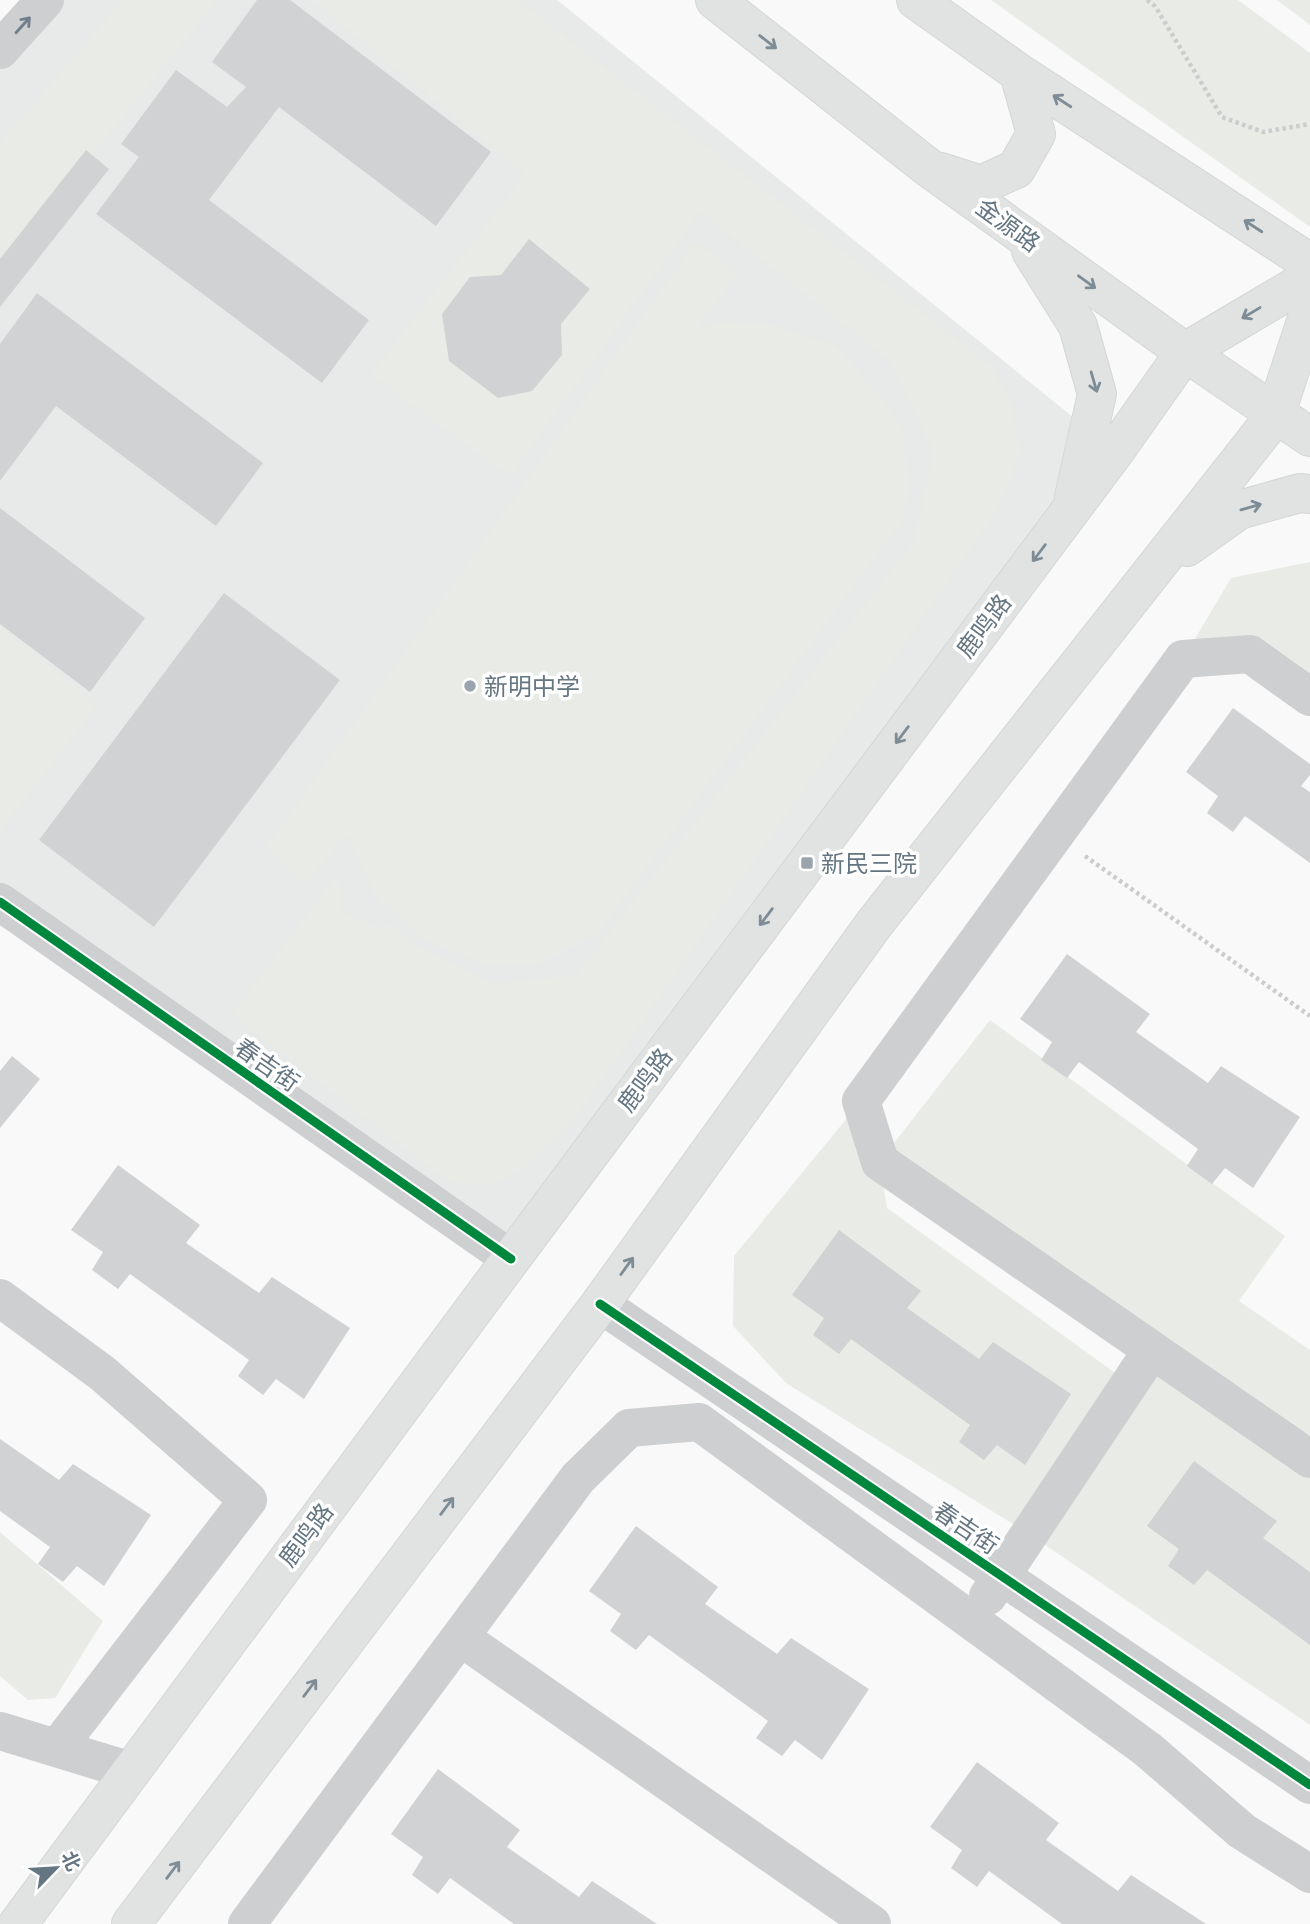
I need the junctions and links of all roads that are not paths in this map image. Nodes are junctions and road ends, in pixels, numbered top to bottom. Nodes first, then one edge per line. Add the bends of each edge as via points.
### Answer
1 (45, 0) edge
2 (715, 0) edge
3 (916, 0) edge
4 (0, 50) edge
5 (1020, 73) junction
6 (929, 168) junction
7 (1021, 234) junction
8 (1310, 263) edge
9 (1310, 278) edge
10 (1310, 309) edge
11 (1185, 352) junction
12 (1275, 416) junction
13 (1310, 437) edge
14 (1310, 494) edge
15 (1071, 510) junction
16 (1153, 570) junction
17 (1310, 697) edge
18 (0, 902) edge
19 (511, 1259) junction
20 (0, 1298) edge
21 (600, 1304) junction
22 (1152, 1350) junction
23 (1310, 1459) edge
24 (1001, 1576) junction
25 (971, 1620) junction
26 (460, 1637) junction
27 (0, 1731) edge
28 (57, 1748) junction
29 (131, 1771) junction
30 (1310, 1785) edge
31 (1310, 1874) edge
32 (18, 1924) edge
33 (131, 1924) edge
34 (247, 1924) edge
35 (873, 1924) edge

4 -> 1 street
2 -> 6 main road, 金源路
3 - 5 main road
5 - 6 main road via 1036,134 1016,169 981,185
8 -> 5 main road
6 - 7 main road, 金源路
7 -> 11 main road, 金源路
7 -> 15 main road via 1078,326 1097,394
9 -> 11 main road, 鹿鸣路
10 - 12 main road
11 - 12 main road, 金源路
11 - 15 main road, 鹿鸣路
12 - 13 main road, 金源路
12 - 16 main road
16 -> 14 main road via 1239,510
15 -> 19 main road, 鹿鸣路
21 -> 16 main road via 874,924
17 - 22 street via 1250,654 1183,659 861,1101 880,1162
18 - 19 street, 春吉街
19 - 29 main road, 鹿鸣路
20 - 28 street via 102,1373 248,1500
21 - 24 street, 春吉街
33 -> 21 main road
22 - 23 street
22 - 24 street
24 - 25 street
24 - 30 street, 春吉街
25 - 26 street via 699,1422 629,1428 578,1478
25 - 31 street via 1147,1749 1242,1831
26 - 34 street
26 - 35 street
27 - 28 street
28 - 29 street
29 - 32 main road, 鹿鸣路

